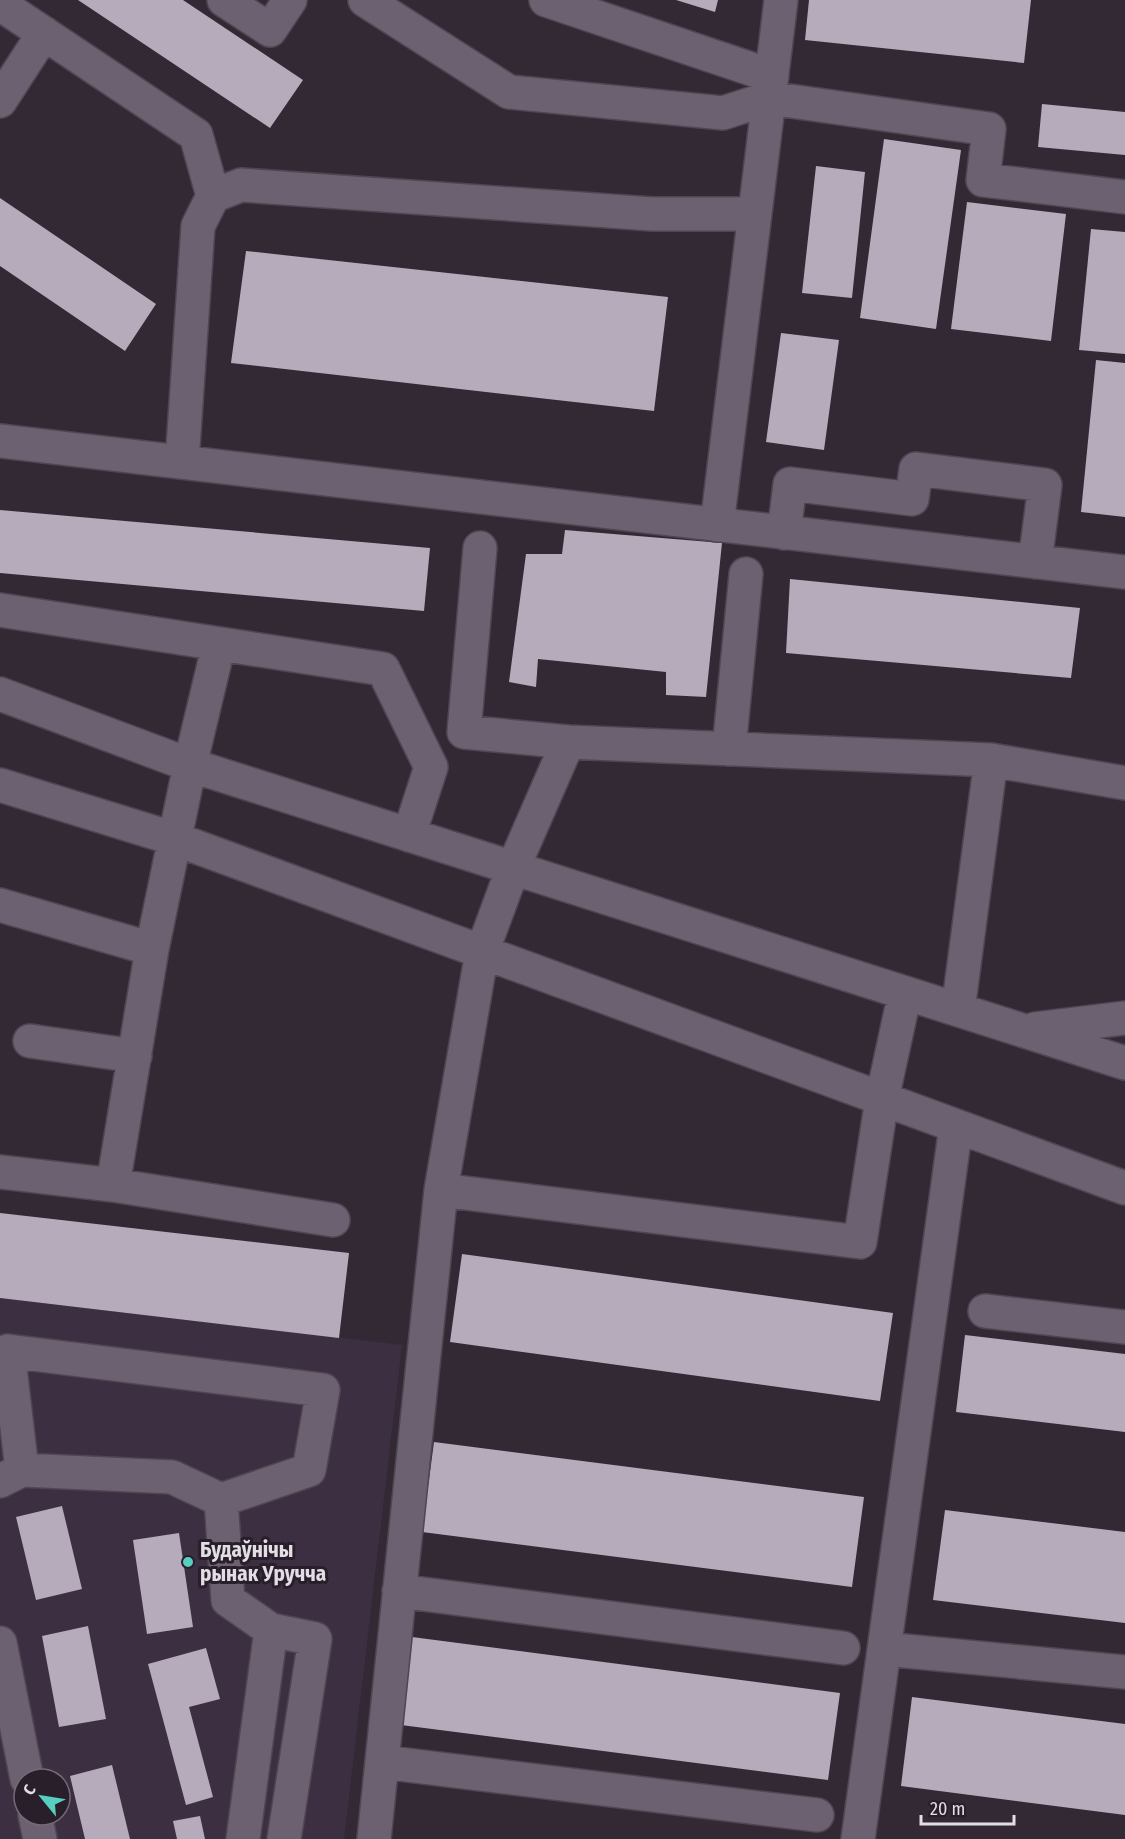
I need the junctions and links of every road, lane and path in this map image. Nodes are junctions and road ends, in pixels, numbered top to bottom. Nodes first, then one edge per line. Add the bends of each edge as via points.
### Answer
1 (224, 0) edge
2 (290, 0) edge
3 (365, 0) edge
4 (546, 0) edge
5 (781, 0) edge
6 (0, 4) edge
7 (44, 33) junction
8 (771, 87) junction
9 (0, 101) edge
10 (213, 196) junction
11 (1125, 197) edge
12 (755, 214) junction
13 (0, 441) edge
14 (182, 462) junction
15 (717, 525) junction
16 (784, 533) junction
17 (480, 548) dead end
18 (1035, 562) junction
19 (1125, 572) edge
20 (746, 574) dead end
21 (0, 610) edge
22 (219, 644) junction
23 (0, 694) edge
24 (464, 732) junction
25 (568, 742) junction
26 (729, 749) junction
27 (991, 760) junction
28 (190, 765) junction
29 (431, 767) junction
30 (1125, 783) edge
31 (0, 785) edge
32 (409, 835) junction
33 (175, 839) junction
34 (513, 868) junction
35 (0, 905) edge
36 (152, 949) junction
37 (482, 952) junction
38 (905, 993) junction
39 (958, 1010) junction
40 (1125, 1018) edge
41 (1024, 1031) junction
42 (30, 1041) dead end
43 (135, 1056) junction
44 (1125, 1063) edge
45 (882, 1099) junction
46 (956, 1126) junction
47 (0, 1172) edge
48 (113, 1185) junction
49 (1125, 1188) edge
50 (441, 1190) junction
51 (333, 1220) dead end
52 (985, 1311) dead end
53 (1125, 1327) edge
54 (11, 1476) edge
55 (221, 1500) junction
56 (399, 1591) junction
57 (271, 1630) junction
58 (0, 1643) edge
59 (843, 1648) dead end
60 (884, 1649) junction
61 (1125, 1672) edge
62 (382, 1762) junction
63 (25, 1767) edge
64 (817, 1815) dead end
65 (243, 1839) edge
66 (284, 1839) edge
67 (374, 1839) edge
68 (858, 1839) edge

1 - 2 lane via 270,30
3 - 8 lane via 509,92 723,113
4 - 8 lane
5 - 8 lane
6 - 7 lane
7 - 9 lane
7 - 10 lane via 196,135
8 - 11 lane via 989,129 983,180
8 - 12 lane
10 - 12 lane via 241,185 652,214
10 - 14 lane via 198,226
12 - 15 lane
13 - 14 lane
14 - 15 lane
15 - 16 lane
16 - 18 lane
16 - 18 lane via 790,484 912,499 916,470 928,471 1045,485
17 - 24 lane
18 - 19 lane
20 - 26 lane
21 - 22 lane
22 - 28 lane
22 - 29 lane via 383,669
23 - 28 lane
24 - 25 lane
24 - 29 lane
25 - 26 lane
25 - 34 lane
26 - 27 lane
27 - 30 lane
27 - 39 lane
28 - 32 lane
28 - 33 lane
29 - 32 lane
31 - 33 lane
32 - 34 lane
33 - 36 lane
33 - 37 lane
34 - 37 lane
34 - 38 lane
35 - 36 lane
36 - 43 lane
37 - 45 lane
37 - 50 lane
38 - 39 lane
38 - 45 lane
39 - 41 lane
40 - 41 lane
41 - 44 lane
42 - 43 lane
43 - 48 lane
45 - 46 lane
45 - 50 lane via 860,1242
46 - 49 lane
46 - 60 lane
47 - 48 lane
48 - 51 lane
50 - 56 lane
52 - 53 lane
54 - 55 lane via 172,1477
54 - 55 lane via 8,1351 323,1390 309,1470
55 - 57 lane via 228,1600
56 - 59 lane
56 - 62 lane
57 - 65 lane
57 - 66 lane via 315,1639
58 - 63 lane
60 - 61 lane
60 - 68 lane
62 - 64 lane
62 - 67 lane

